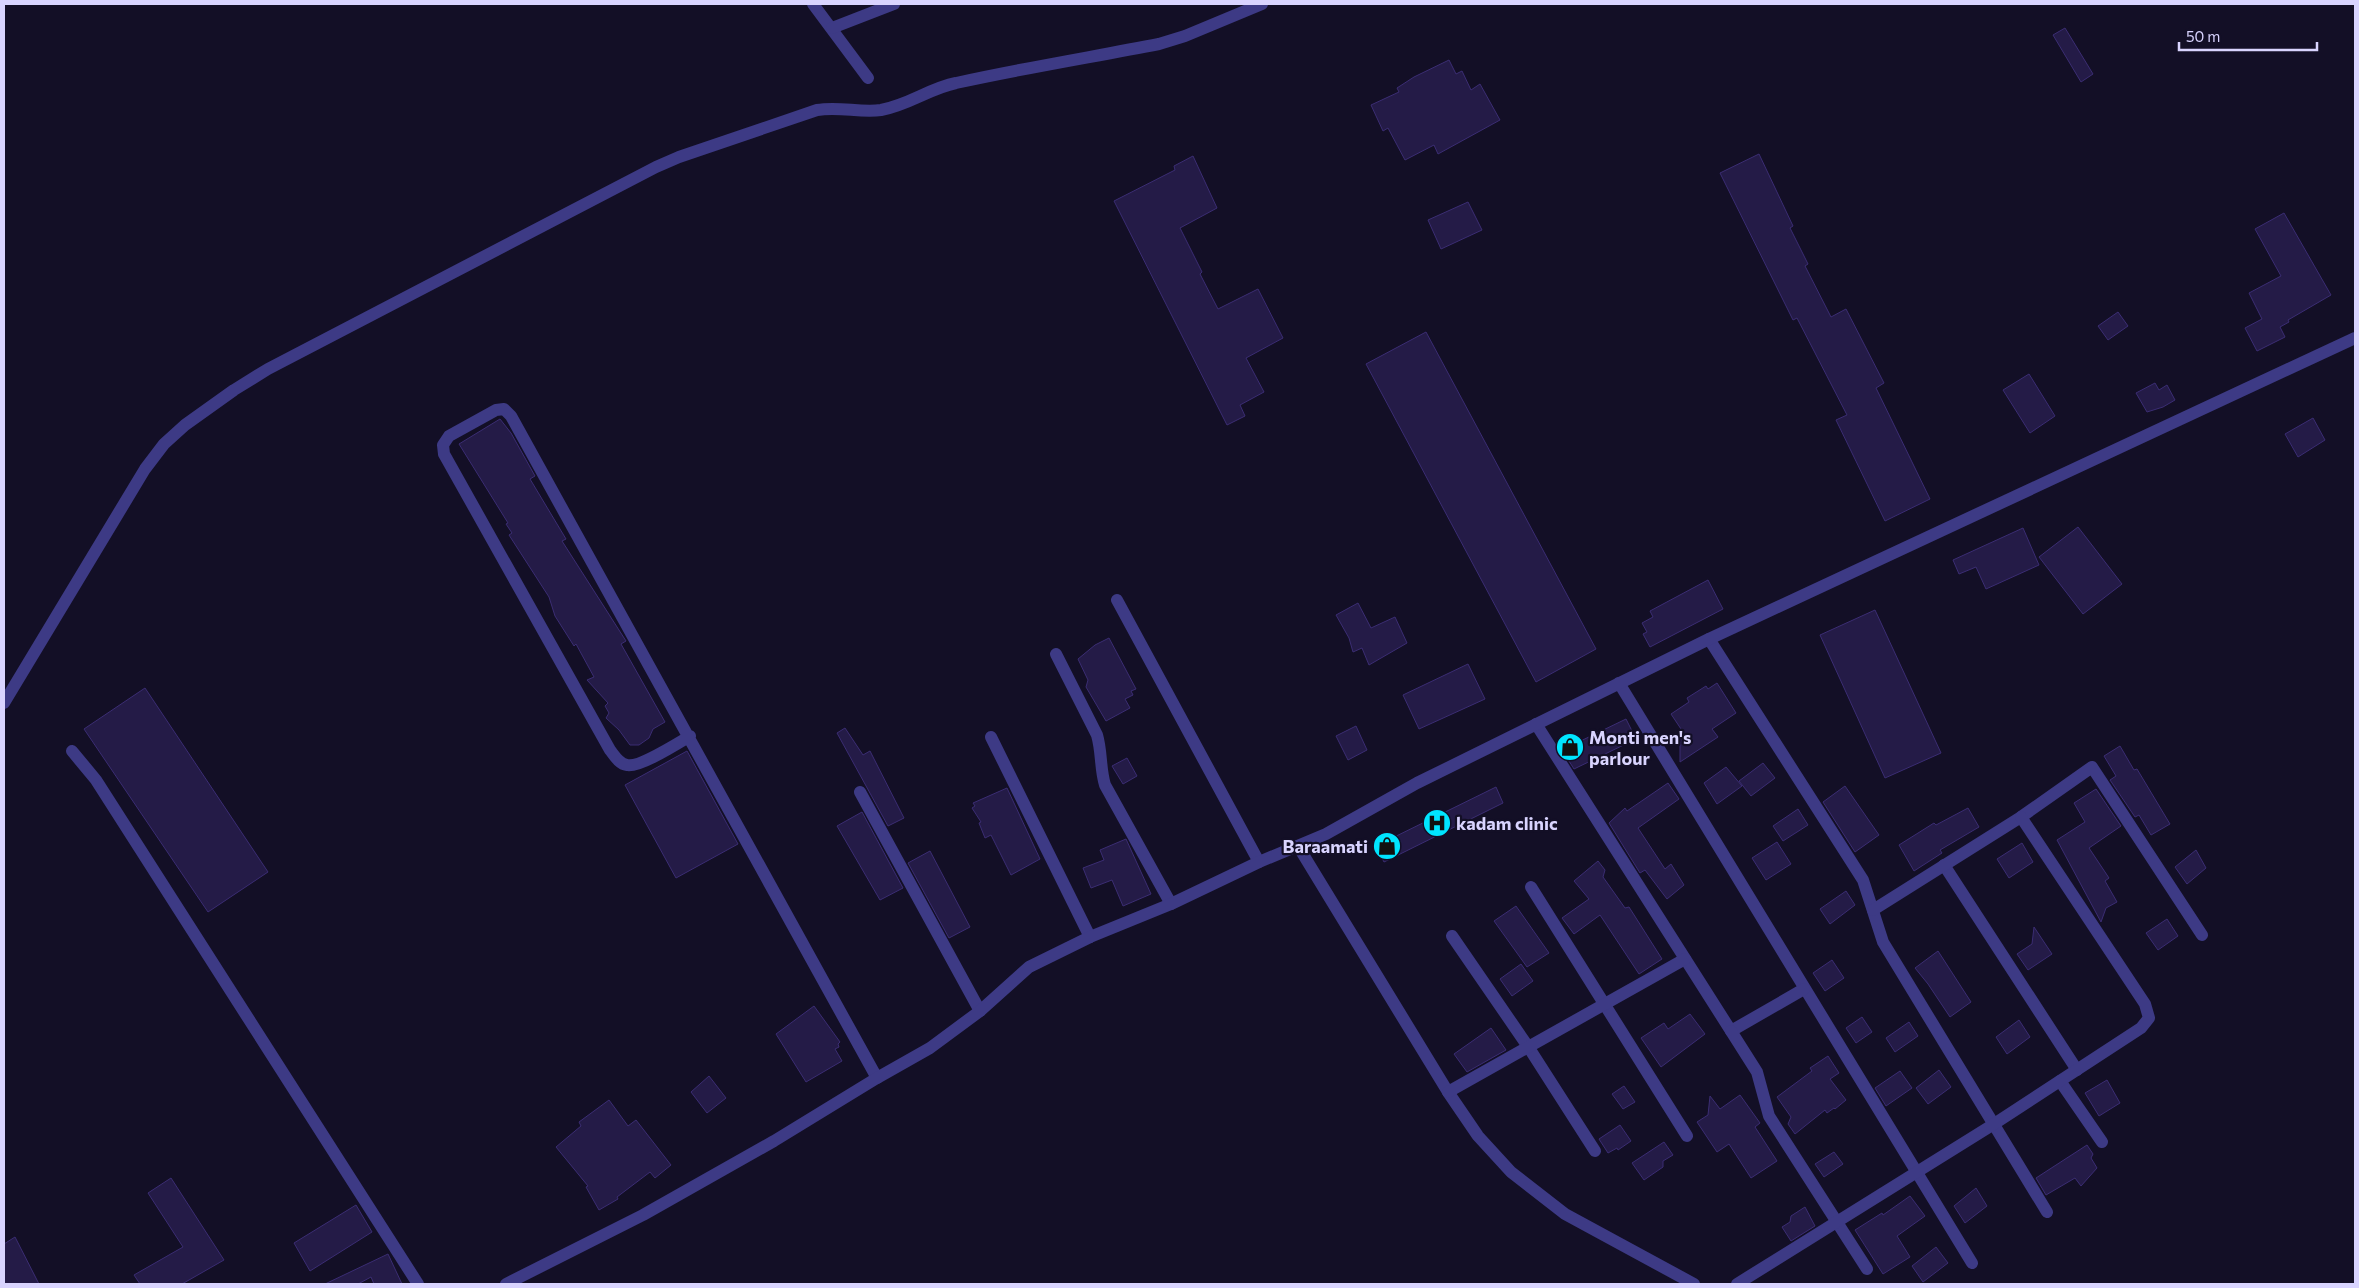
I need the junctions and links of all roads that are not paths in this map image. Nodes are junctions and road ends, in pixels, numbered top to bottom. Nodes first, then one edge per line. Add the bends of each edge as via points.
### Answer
1 (813, 4) edge
2 (894, 4) edge
3 (1262, 4) edge
4 (832, 28) junction
5 (868, 78) dead end
6 (2355, 338) edge
7 (1117, 600) dead end
8 (1709, 639) junction
9 (1056, 654) dead end
10 (1619, 683) junction
11 (4, 703) edge
12 (1536, 724) junction
13 (690, 736) junction
14 (991, 736) dead end
15 (72, 751) dead end
16 (860, 792) dead end
17 (2020, 817) junction
18 (1298, 846) junction
19 (1259, 862) junction
20 (1944, 865) junction
21 (1531, 887) dead end
22 (1171, 904) junction
23 (1873, 910) junction
24 (2202, 935) dead end
25 (1452, 936) dead end
26 (1090, 937) junction
27 (1685, 959) junction
28 (1804, 989) junction
29 (1604, 1004) junction
30 (980, 1011) junction
31 (1731, 1031) junction
32 (1529, 1048) junction
33 (2077, 1070) junction
34 (877, 1078) junction
35 (2060, 1081) junction
36 (1448, 1092) junction
37 (1994, 1124) junction
38 (1687, 1136) dead end
39 (2102, 1142) dead end
40 (1595, 1151) dead end
41 (1916, 1172) junction
42 (2047, 1212) dead end
43 (1836, 1222) junction
44 (1972, 1263) dead end
45 (1867, 1269) dead end
46 (418, 1284) edge
47 (506, 1284) edge
48 (1694, 1284) edge
49 (1737, 1284) edge

1 - 4 street
2 - 4 street
3 - 11 street via 1159,44 954,83 904,105 883,110 865,112 834,107 817,110 679,157 392,302 268,369 203,412 164,444 145,469
4 - 5 street
6 - 8 street
7 - 19 street
8 - 10 street
8 - 23 street via 1863,880
9 - 22 street via 1097,735 1105,785
10 - 12 street
10 - 28 street
12 - 18 street
12 - 27 street
13 - 13 street via 511,416 504,409 496,410 449,436 443,445 444,454 619,761 627,766 638,764
13 - 34 street
14 - 26 street
15 - 46 street via 96,780
16 - 30 street
17 - 20 street
17 - 24 street via 2092,767
17 - 33 street via 2145,1004 2149,1018 2142,1028
18 - 19 street
18 - 36 street
19 - 22 street
20 - 23 street
20 - 33 street
21 - 29 street
22 - 26 street
23 - 37 street via 1883,942
25 - 32 street
26 - 30 street via 1029,967
27 - 29 street
27 - 31 street
28 - 31 street
28 - 41 street
29 - 32 street
29 - 38 street
30 - 34 street via 930,1048
31 - 43 street via 1757,1072 1769,1116
32 - 36 street
32 - 40 street
33 - 35 street
34 - 47 street via 644,1214
35 - 37 street
35 - 39 street
36 - 48 street via 1478,1136 1519,1178 1565,1214
37 - 41 street
37 - 42 street
41 - 43 street
41 - 44 street
43 - 45 street
43 - 49 street

